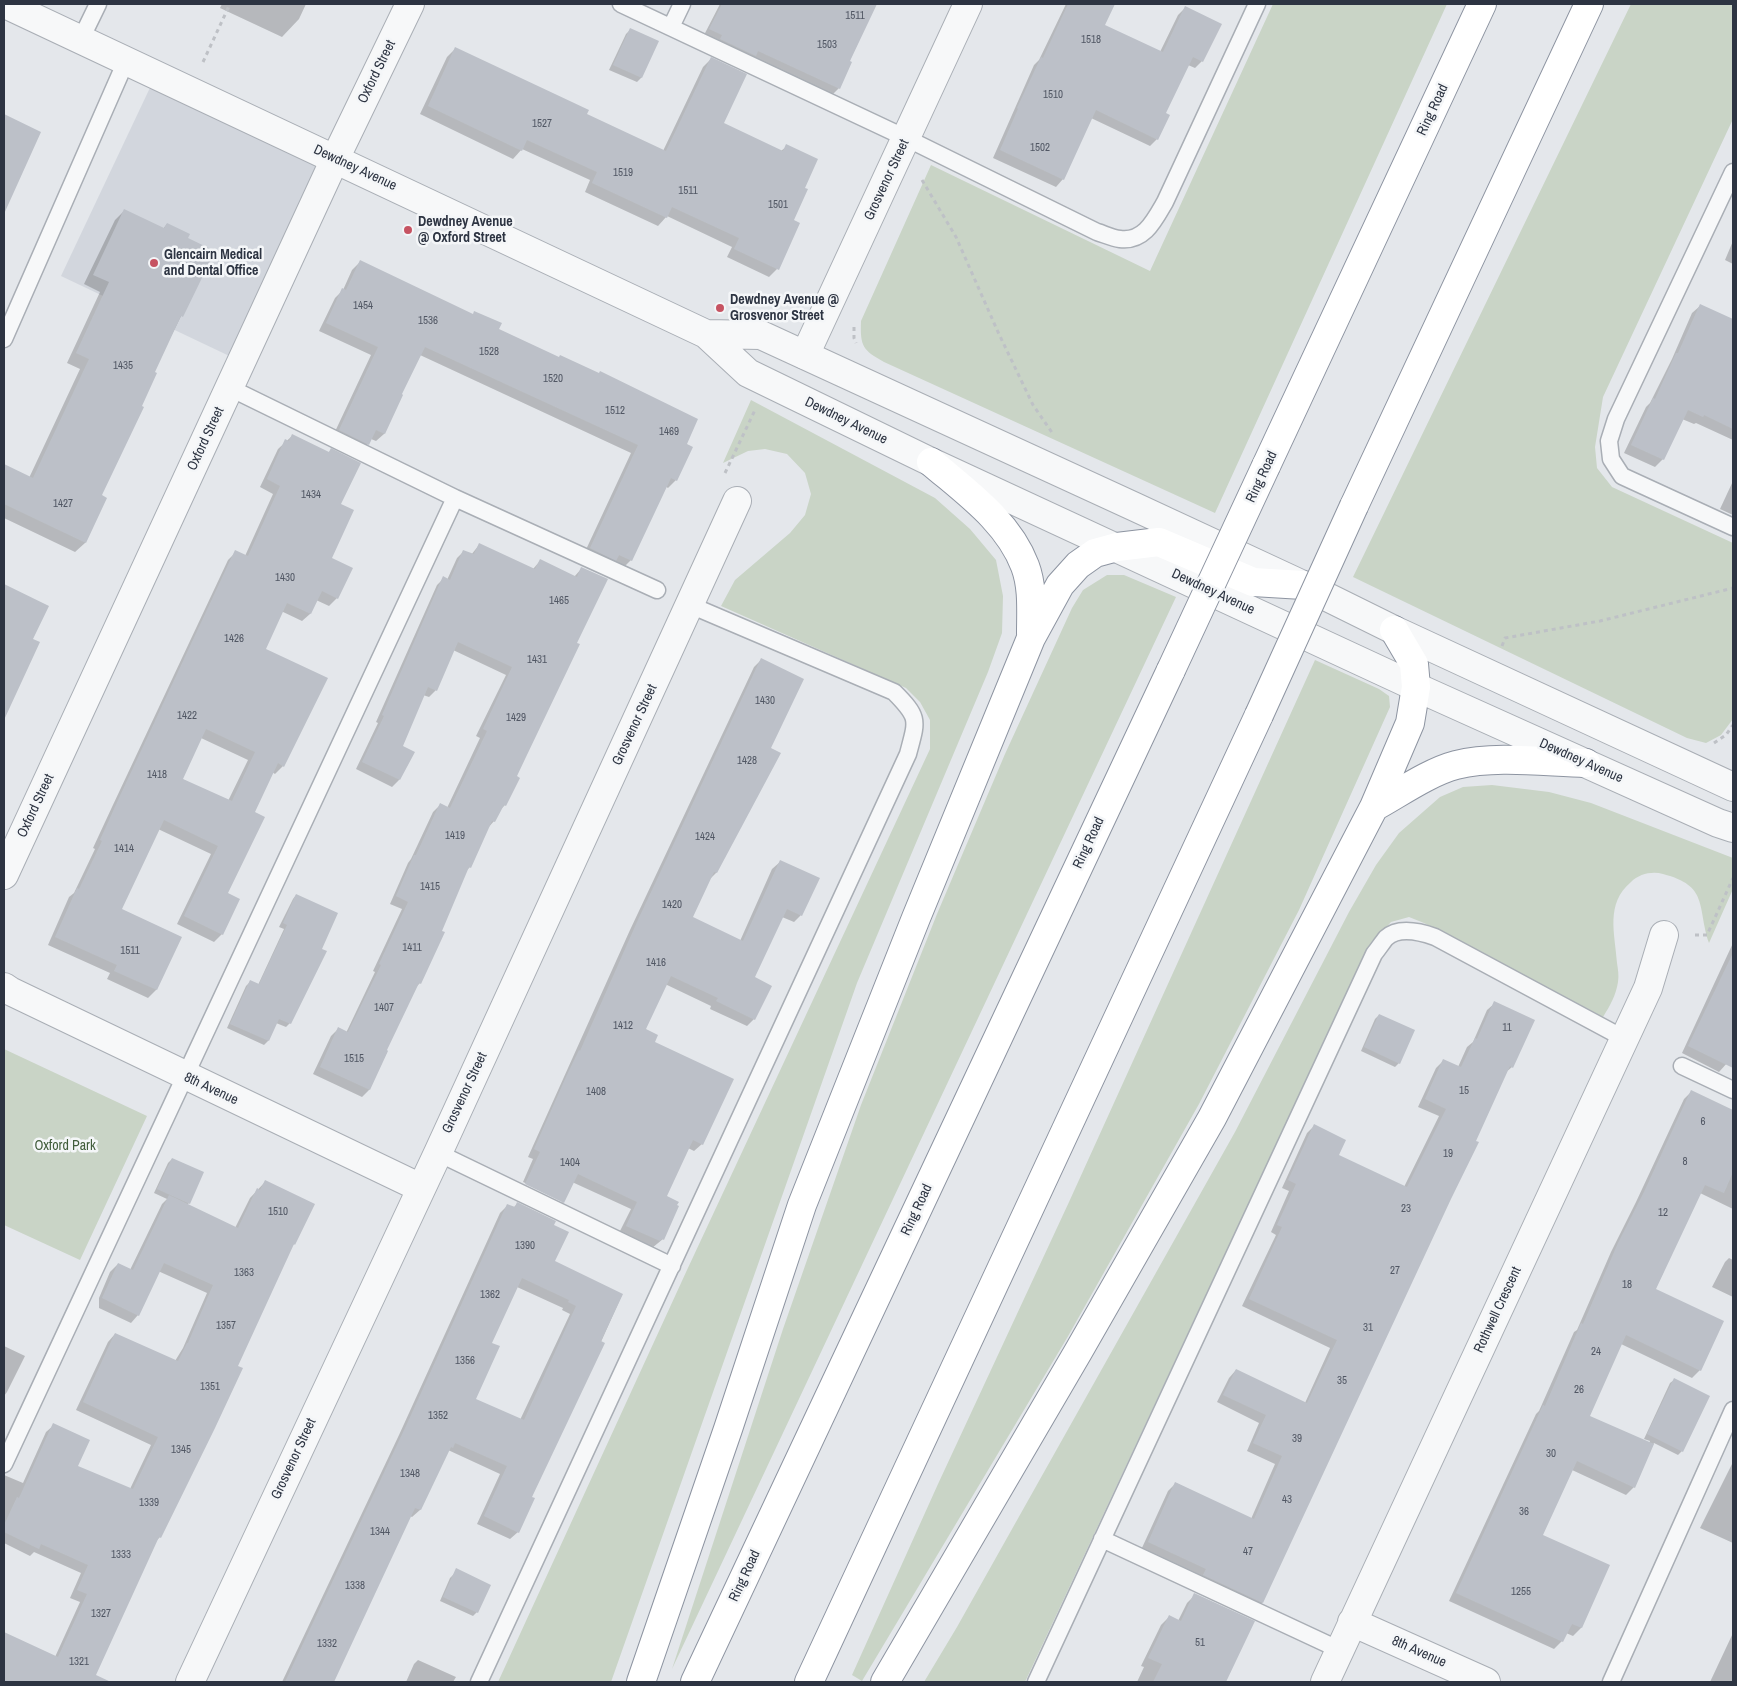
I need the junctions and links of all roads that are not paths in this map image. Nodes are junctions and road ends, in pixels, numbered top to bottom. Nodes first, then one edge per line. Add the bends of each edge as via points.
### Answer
1 (5, 4) edge
2 (98, 4) edge
3 (410, 4) edge
4 (621, 4) edge
5 (682, 4) edge
6 (968, 4) edge
7 (1256, 4) edge
8 (1482, 4) edge
9 (1589, 4) edge
10 (671, 28) junction
11 (81, 40) junction
12 (126, 61) junction
13 (906, 138) junction
14 (335, 159) junction
15 (1733, 172) edge
16 (706, 334) junction
17 (4, 339) edge
18 (805, 355) junction
19 (230, 388) junction
20 (931, 462) junction
21 (455, 498) junction
22 (737, 501) road end
23 (1733, 527) edge
24 (1117, 547) junction
25 (1303, 585) junction
26 (657, 590) dead end
27 (690, 605) junction
28 (1394, 630) junction
29 (1031, 638) junction
30 (1416, 687) junction
31 (1586, 764) junction
32 (1733, 787) edge
33 (1374, 807) junction
34 (1733, 828) edge
35 (4, 875) edge
36 (1664, 935) road end
37 (4, 987) edge
38 (1625, 1040) junction
39 (1682, 1066) dead end
40 (185, 1076) junction
41 (1733, 1090) edge
42 (438, 1153) junction
43 (421, 1188) junction
44 (672, 1266) junction
45 (1733, 1410) edge
46 (4, 1464) edge
47 (1102, 1539) junction
48 (1352, 1622) junction
49 (1340, 1650) junction
50 (190, 1682) edge
51 (478, 1682) edge
52 (640, 1682) edge
53 (695, 1682) edge
54 (809, 1682) edge
55 (885, 1682) edge
56 (1036, 1682) edge
57 (1325, 1682) edge
58 (1486, 1682) edge
59 (1611, 1682) edge

1 - 11 street, Dewdney Avenue
2 - 11 lane
3 - 14 street, Oxford Street
4 - 10 lane
5 - 10 lane
6 - 13 street, Grosvenor Street
7 - 13 lane via 1152,226 1137,238 1120,239 1097,232
8 - 53 highway, Ring Road, bridge
9 - 54 highway, bridge
10 - 13 lane
11 - 12 street, Dewdney Avenue
12 - 14 street, Dewdney Avenue
12 - 17 lane
13 - 18 street, Grosvenor Street
14 - 16 street, Dewdney Avenue
14 - 19 street, Oxford Street
15 - 23 lane via 1616,419 1609,441 1611,459 1622,476
16 - 18 street, Dewdney Avenue via 761,335
16 - 20 street, Dewdney Avenue via 748,373
18 - 25 street, Dewdney Avenue
19 - 21 lane
19 - 35 street, Oxford Street
20 - 24 street, Dewdney Avenue
20 - 29 highway via 986,510 1008,534 1025,566 1031,597
21 - 26 lane
21 - 40 lane
22 - 27 street, Grosvenor Street
24 - 25 highway via 1159,542 1253,582
24 - 29 highway via 1095,553 1078,565 1060,585
24 - 30 street, Dewdney Avenue
25 - 28 street, Dewdney Avenue
27 - 42 street, Grosvenor Street
27 - 44 lane via 894,692 910,708 916,725 908,754
28 - 30 highway via 1414,664
28 - 32 street, Dewdney Avenue
29 - 52 highway via 802,1205
30 - 31 street, Dewdney Avenue
30 - 33 highway via 1410,723
31 - 33 highway via 1494,760 1455,765
31 - 34 street, Dewdney Avenue
33 - 55 highway via 1207,1126
36 - 38 street, Rothwell Crescent via 1648,988
37 - 40 street, 8th Avenue
38 - 47 lane via 1435,938 1419,932 1401,931 1388,937 1374,954
38 - 48 street, Rothwell Crescent
39 - 41 lane
40 - 43 street, 8th Avenue
40 - 46 lane
42 - 43 street, Grosvenor Street
42 - 44 lane
43 - 50 street, Grosvenor Street
44 - 51 lane
45 - 59 lane
47 - 49 lane
47 - 56 lane
48 - 49 street, Rothwell Crescent
48 - 58 street, 8th Avenue
49 - 57 street, Rothwell Crescent

